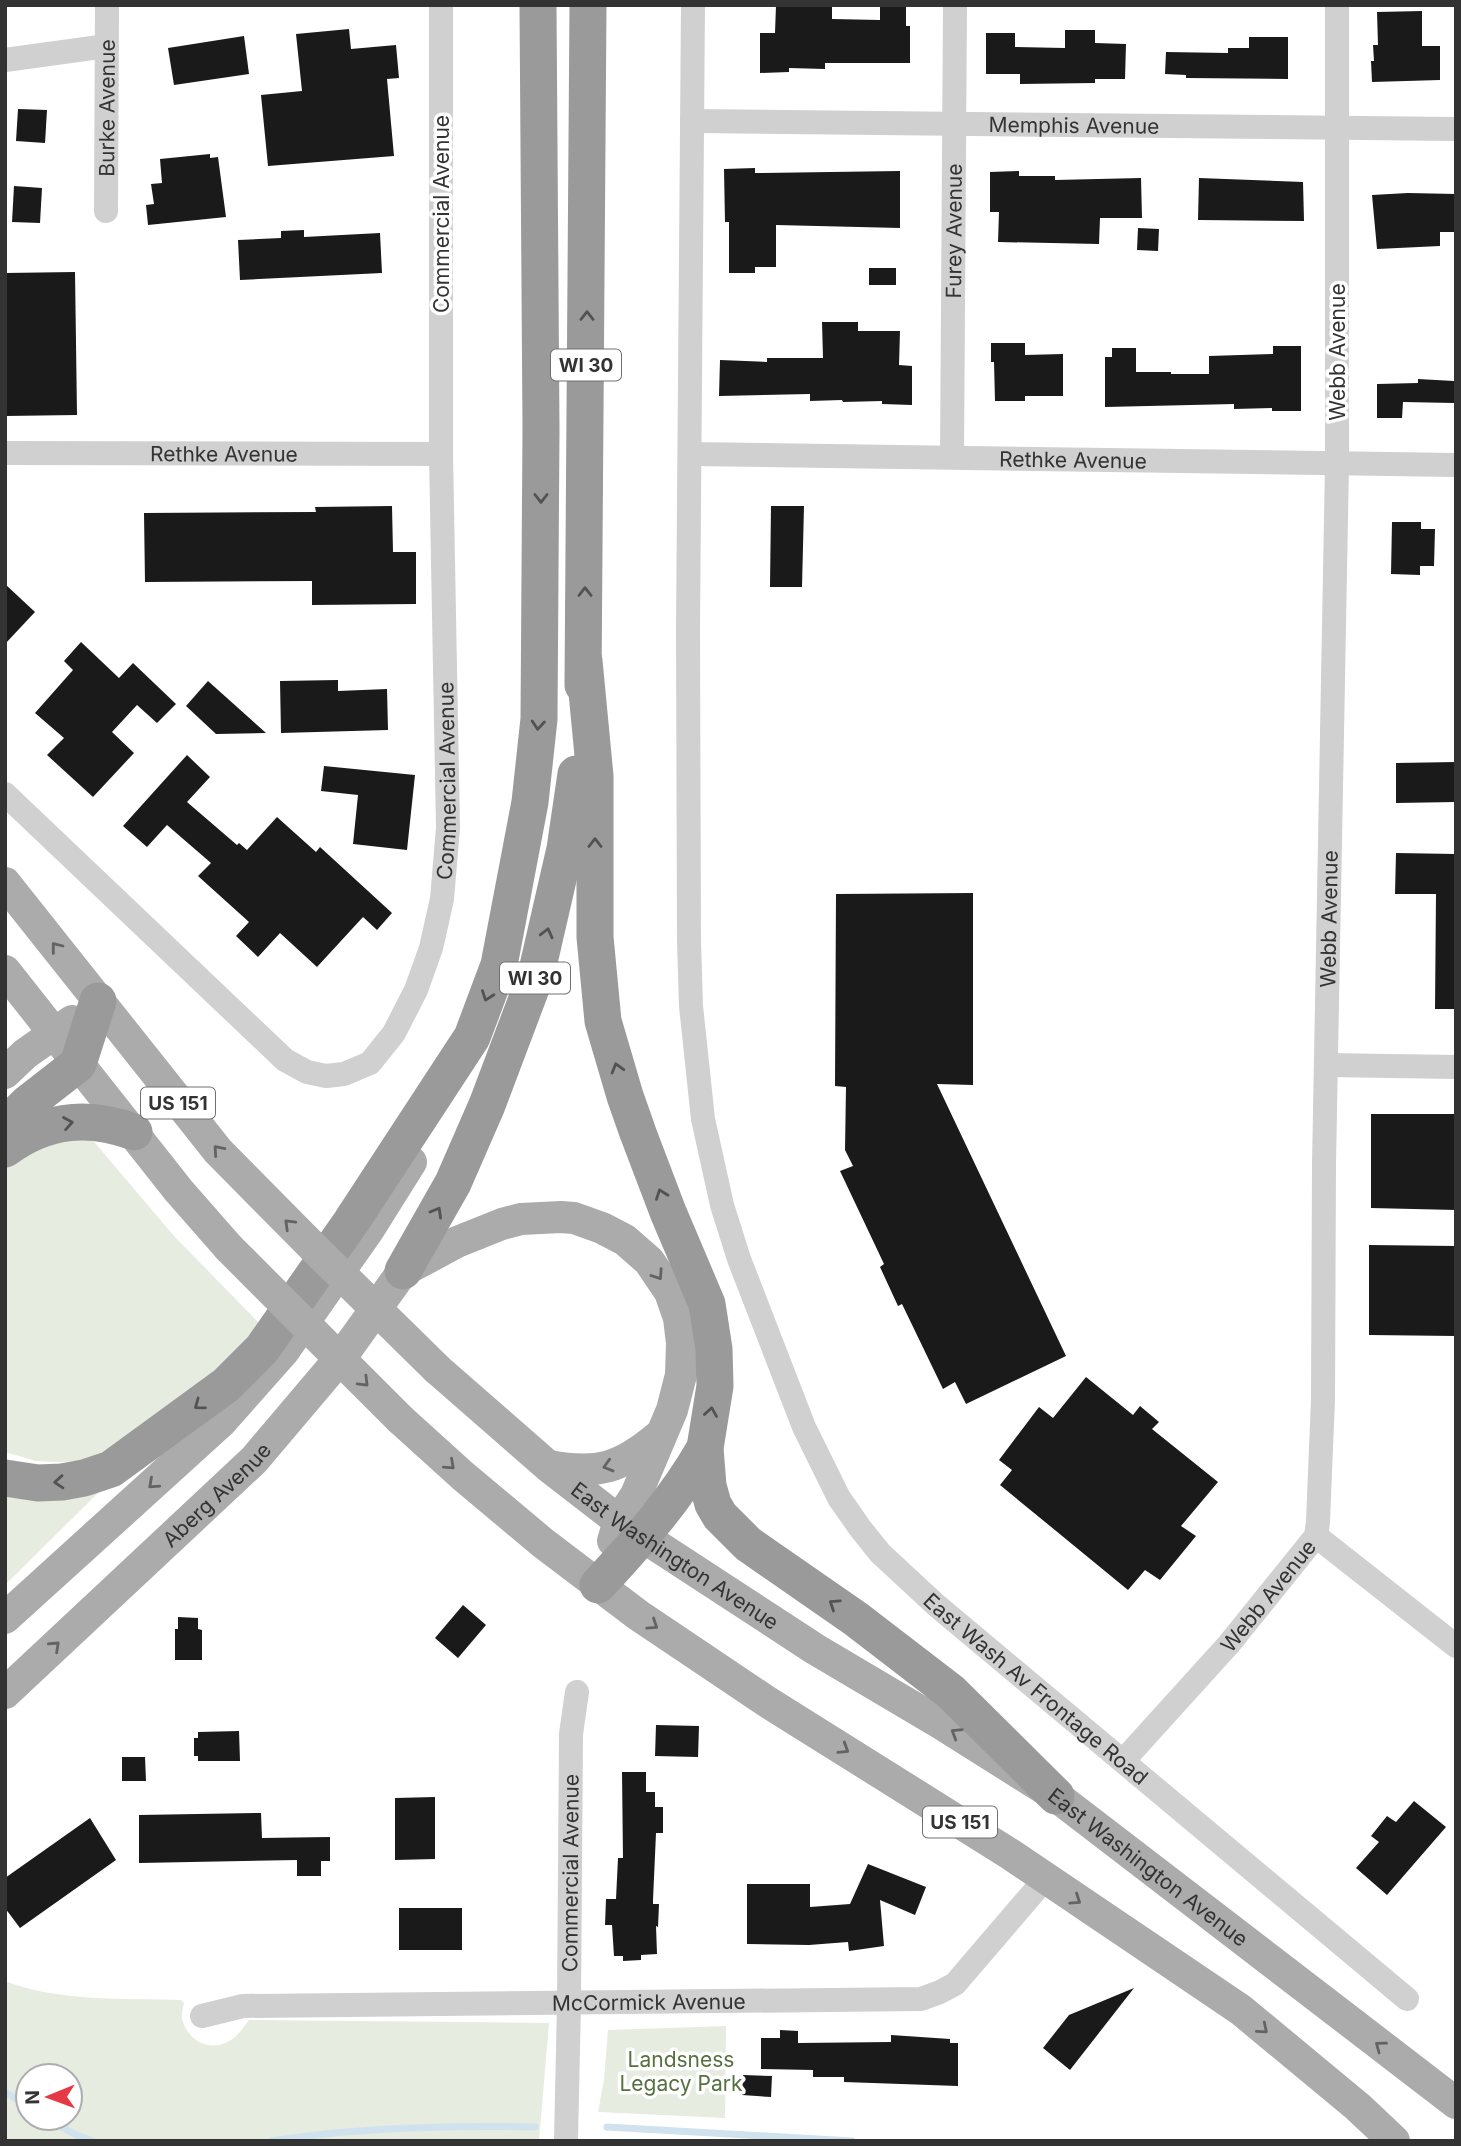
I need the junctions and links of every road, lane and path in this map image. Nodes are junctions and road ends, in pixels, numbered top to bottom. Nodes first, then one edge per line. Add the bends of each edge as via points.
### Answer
1 (107, 5) edge
2 (441, 5) edge
3 (518, 5) edge
4 (538, 5) edge
5 (588, 5) edge
6 (609, 5) edge
7 (693, 5) edge
8 (955, 5) edge
9 (1336, 5) edge
10 (107, 46) junction
11 (5, 60) edge
12 (589, 69) junction
13 (692, 121) junction
14 (954, 124) junction
15 (1337, 128) junction
16 (1456, 129) edge
17 (106, 211) dead end
18 (541, 429) junction
19 (5, 453) edge
20 (441, 454) junction
21 (690, 454) junction
22 (952, 457) junction
23 (1337, 464) junction
24 (1456, 466) edge
25 (584, 661) junction
26 (5, 794) edge
27 (5, 883) edge
28 (5, 971) edge
29 (98, 1001) junction
30 (54, 1034) junction
31 (472, 1037) junction
32 (78, 1064) junction
33 (1326, 1066) junction
34 (1456, 1068) edge
35 (5, 1073) edge
36 (5, 1125) edge
37 (134, 1132) junction
38 (5, 1149) edge
39 (403, 1271) junction
40 (660, 1435) junction
41 (705, 1448) junction
42 (548, 1466) junction
43 (5, 1478) edge
44 (631, 1529) junction
45 (1316, 1536) junction
46 (598, 1585) junction
47 (5, 1618) edge
48 (1456, 1646) edge
49 (577, 1692) dead end
50 (5, 1693) edge
51 (1123, 1761) junction
52 (1056, 1796) junction
53 (1045, 1879) junction
54 (1407, 1999) dead end
55 (569, 2003) junction
56 (201, 2016) dead end
57 (1456, 2104) edge
58 (566, 2141) edge
59 (1394, 2141) edge

1 - 10 street, Burke Avenue
2 - 20 street, Commercial Avenue
3 - 18 highway
4 - 18 highway, WI 30
5 - 12 highway, WI 30
6 - 12 highway
7 - 13 street
8 - 14 street, Furey Avenue
9 - 15 street, Webb Avenue
10 - 11 street
10 - 17 street, Burke Avenue
25 -> 12 highway, WI 30
13 - 14 street, Memphis Avenue
13 - 21 street
14 - 15 street, Memphis Avenue
14 - 22 street, Furey Avenue
15 - 16 street, Memphis Avenue
15 - 23 street, Webb Avenue
18 -> 31 highway, WI 30 via 539,719 530,802 499,965
19 - 20 street, Rethke Avenue
20 - 26 street, Commercial Avenue via 448,828 442,899 415,990 394,1033 370,1063 326,1076 285,1060
21 - 22 street, Rethke Avenue
21 - 51 street, East Wash Av Frontage Road via 691,1006 699,1084 722,1206 804,1427 839,1498 860,1528 936,1605
22 - 23 street, Rethke Avenue
23 - 24 street, Rethke Avenue
23 - 33 street, Webb Avenue
39 -> 25 highway, WI 30 via 453,1183 488,1105 536,975 572,809
41 -> 25 highway via 715,1386 707,1304 667,1212 603,1021 595,937 595,776
29 -> 27 main road, East Washington Avenue / US 151
28 - 30 main road, US 151
29 - 30 main road
29 - 32 highway
42 -> 29 main road, East Washington Avenue / US 151, bridge via 437,1369 264,1200 218,1151
30 - 32 main road, US 151
30 - 35 main road
31 -> 43 highway via 262,1349 226,1385 111,1469 62,1482
31 -> 47 main road, WI 30 via 432,1128 284,1352 221,1422
32 - 36 highway
32 - 37 main road, US 151
33 - 34 street
33 - 45 street, Webb Avenue via 1324,1399
38 -> 37 highway via 64,1123 89,1120
37 -> 46 main road, US 151, bridge via 229,1248 400,1419
39 -> 40 main road via 481,1231 521,1219 574,1218 625,1240 649,1261 670,1292 679,1318 681,1375 673,1410
50 -> 39 main road, Aberg Avenue / WI 30 via 254,1460 342,1356
40 -> 42 main road via 630,1458 601,1468 578,1471
40 - 44 main road via 636,1494
41 - 44 highway via 682,1486
52 -> 41 highway via 951,1692 730,1529 713,1504
42 - 44 main road, East Washington Avenue / US 151
44 - 46 highway
52 -> 44 main road, East Washington Avenue / US 151
45 - 48 street
45 - 51 street, Webb Avenue via 1229,1644
46 -> 53 main road, US 151 via 766,1701
49 - 55 street, Commercial Avenue via 571,1734
51 - 54 street, East Wash Av Frontage Road
57 -> 52 main road, East Washington Avenue / US 151
53 - 55 street, McCormick Avenue via 954,1984 921,1998
53 -> 59 main road, US 151 via 1241,2010
55 - 56 street, McCormick Avenue via 243,2006
55 - 58 street, Commercial Avenue

